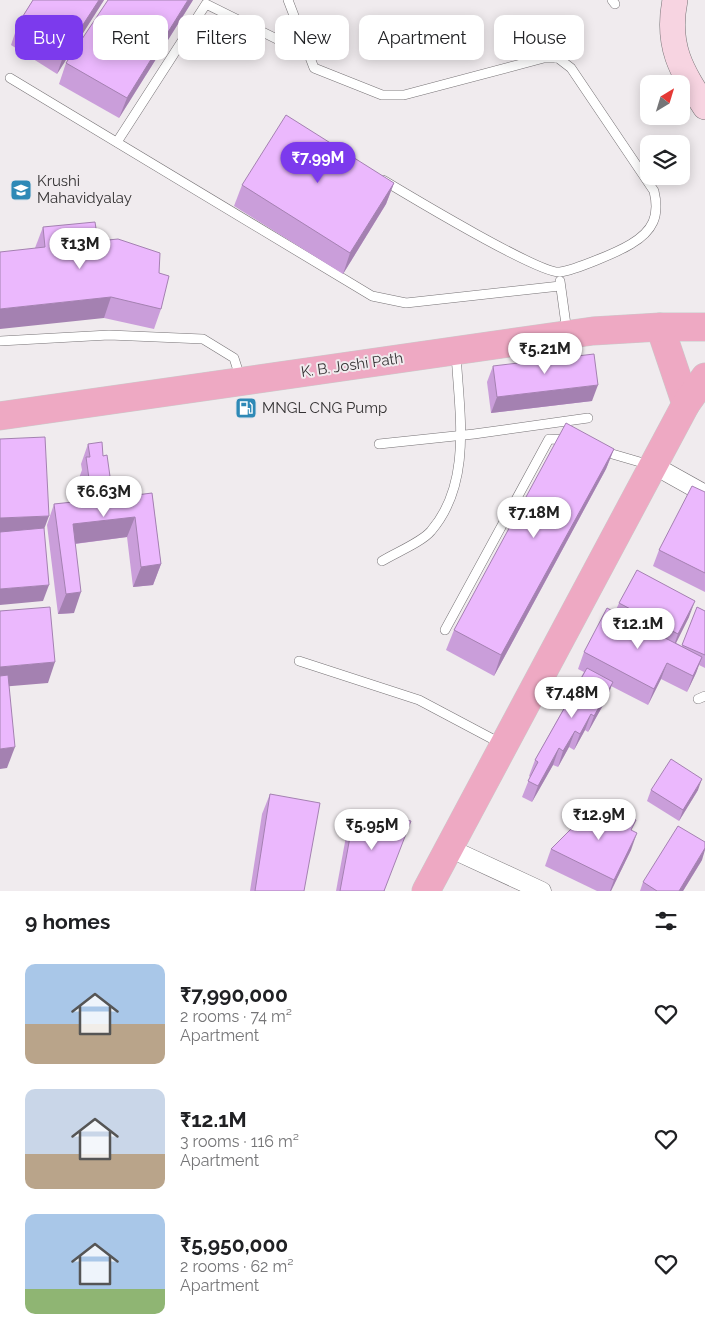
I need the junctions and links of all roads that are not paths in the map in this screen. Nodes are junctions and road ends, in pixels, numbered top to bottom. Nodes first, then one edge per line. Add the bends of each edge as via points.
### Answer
1 (288, 0) edge
2 (676, 0) edge
3 (294, 15) edge
4 (275, 38) edge
5 (311, 60) edge
6 (536, 60) edge
7 (559, 60) edge
8 (10, 78) dead end
9 (705, 107) edge
10 (116, 142) junction
11 (374, 176) edge
12 (559, 273) junction
13 (560, 286) junction
14 (660, 326) junction
15 (705, 327) edge
16 (568, 334) junction
17 (0, 341) edge
18 (456, 350) junction
19 (705, 377) edge
20 (242, 381) junction
21 (686, 404) junction
22 (0, 416) edge
23 (588, 418) dead end
24 (460, 435) junction
25 (578, 443) edge
26 (379, 444) dead end
27 (596, 449) edge
28 (655, 466) junction
29 (705, 494) edge
30 (382, 561) dead end
31 (445, 630) dead end
32 (299, 661) dead end
33 (504, 745) junction
34 (449, 848) junction
35 (426, 891) edge
36 (542, 891) edge

1 - 3 lane
2 - 9 main road via 672,38 690,83
4 - 10 lane via 206,4
5 - 6 lane via 314,68 382,95 404,95
7 - 12 lane via 571,68 654,191 658,206 644,236 623,248
8 - 10 lane
10 - 13 lane via 372,296 406,303
11 - 12 lane via 529,263
12 - 13 lane
13 - 16 lane
14 - 15 main road, K. B. Joshi Path
14 - 16 main road, K. B. Joshi Path
14 - 21 main road
16 - 18 main road, K. B. Joshi Path
17 - 20 lane via 109,335 203,339 234,358
18 - 20 main road, K. B. Joshi Path
18 - 24 lane
19 - 21 main road
20 - 22 main road, K. B. Joshi Path
21 - 28 main road
23 - 24 lane
24 - 26 lane
24 - 30 lane via 460,459 450,503 430,532
25 - 31 lane via 549,439
27 - 28 lane
28 - 29 street
28 - 33 main road
32 - 33 lane via 419,700
33 - 34 main road
34 - 35 main road
34 - 36 street

